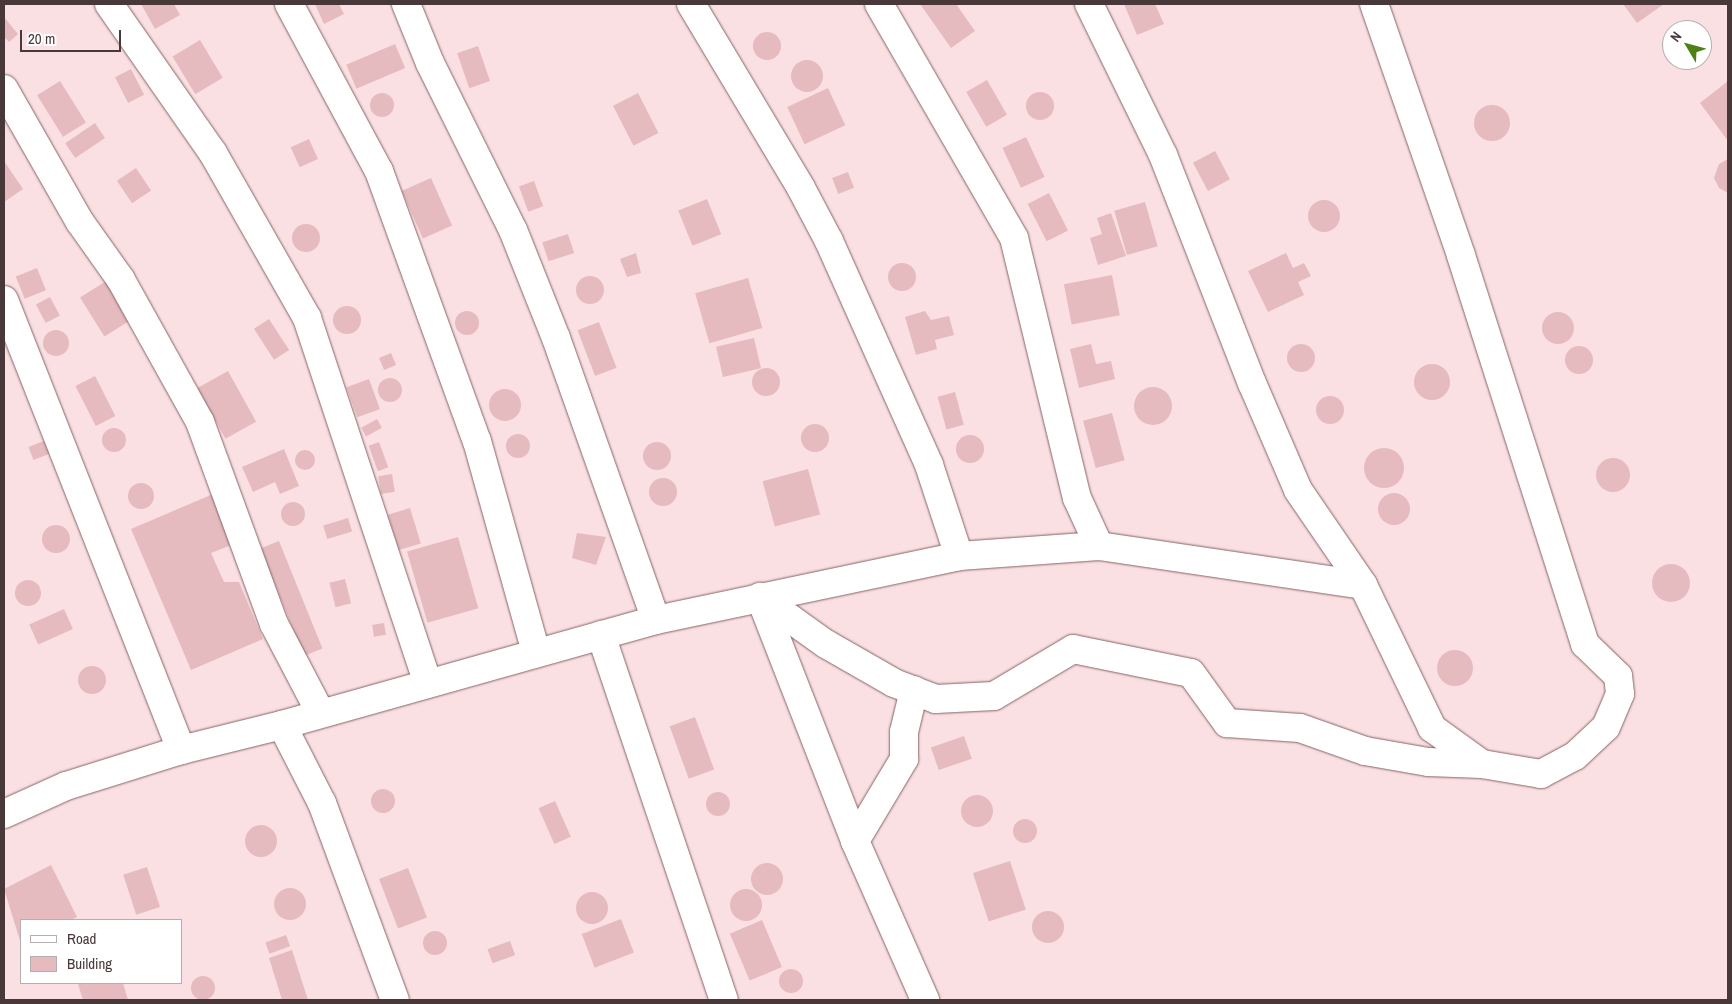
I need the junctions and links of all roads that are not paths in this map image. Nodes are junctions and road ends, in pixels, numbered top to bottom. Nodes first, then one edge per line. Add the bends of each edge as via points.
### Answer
1 (109, 4) edge
2 (289, 4) edge
3 (406, 4) edge
4 (691, 4) edge
5 (879, 4) edge
6 (1089, 4) edge
7 (1374, 4) edge
8 (4, 89) edge
9 (4, 300) edge
10 (1099, 546) junction
11 (959, 556) junction
12 (1363, 585) junction
13 (760, 597) junction
14 (656, 620) junction
15 (601, 635) junction
16 (536, 652) junction
17 (428, 683) junction
18 (914, 690) junction
19 (320, 712) junction
20 (282, 725) junction
21 (180, 750) junction
22 (1482, 764) junction
23 (4, 814) edge
24 (855, 841) junction
25 (396, 1000) edge
26 (724, 1000) edge
27 (925, 1000) edge

1 - 17 street via 213,153 307,318
2 - 16 street via 379,171 477,441
3 - 14 street via 430,63 524,257
4 - 11 street via 830,241 929,464
5 - 10 street via 1014,238 1076,498
6 - 12 street via 1164,155 1252,383 1298,490
7 - 22 street via 1461,255 1585,644 1618,676 1620,694 1606,727 1575,756 1541,774
8 - 19 street via 80,222 121,280 200,422 274,624
9 - 21 street
10 - 11 street
10 - 12 street
11 - 13 street
12 - 22 street via 1432,728
13 - 14 street
13 - 18 street via 826,644 894,683
13 - 24 street
14 - 15 street
15 - 16 street
15 - 26 street
16 - 17 street
17 - 19 street
18 - 22 street via 936,699 994,696 1073,649 1191,673 1227,723 1300,728 1365,751 1428,762
18 - 24 street via 904,732 904,760 886,795
19 - 20 street
20 - 21 street
20 - 25 street via 322,803
21 - 23 street via 66,786
24 - 27 street

